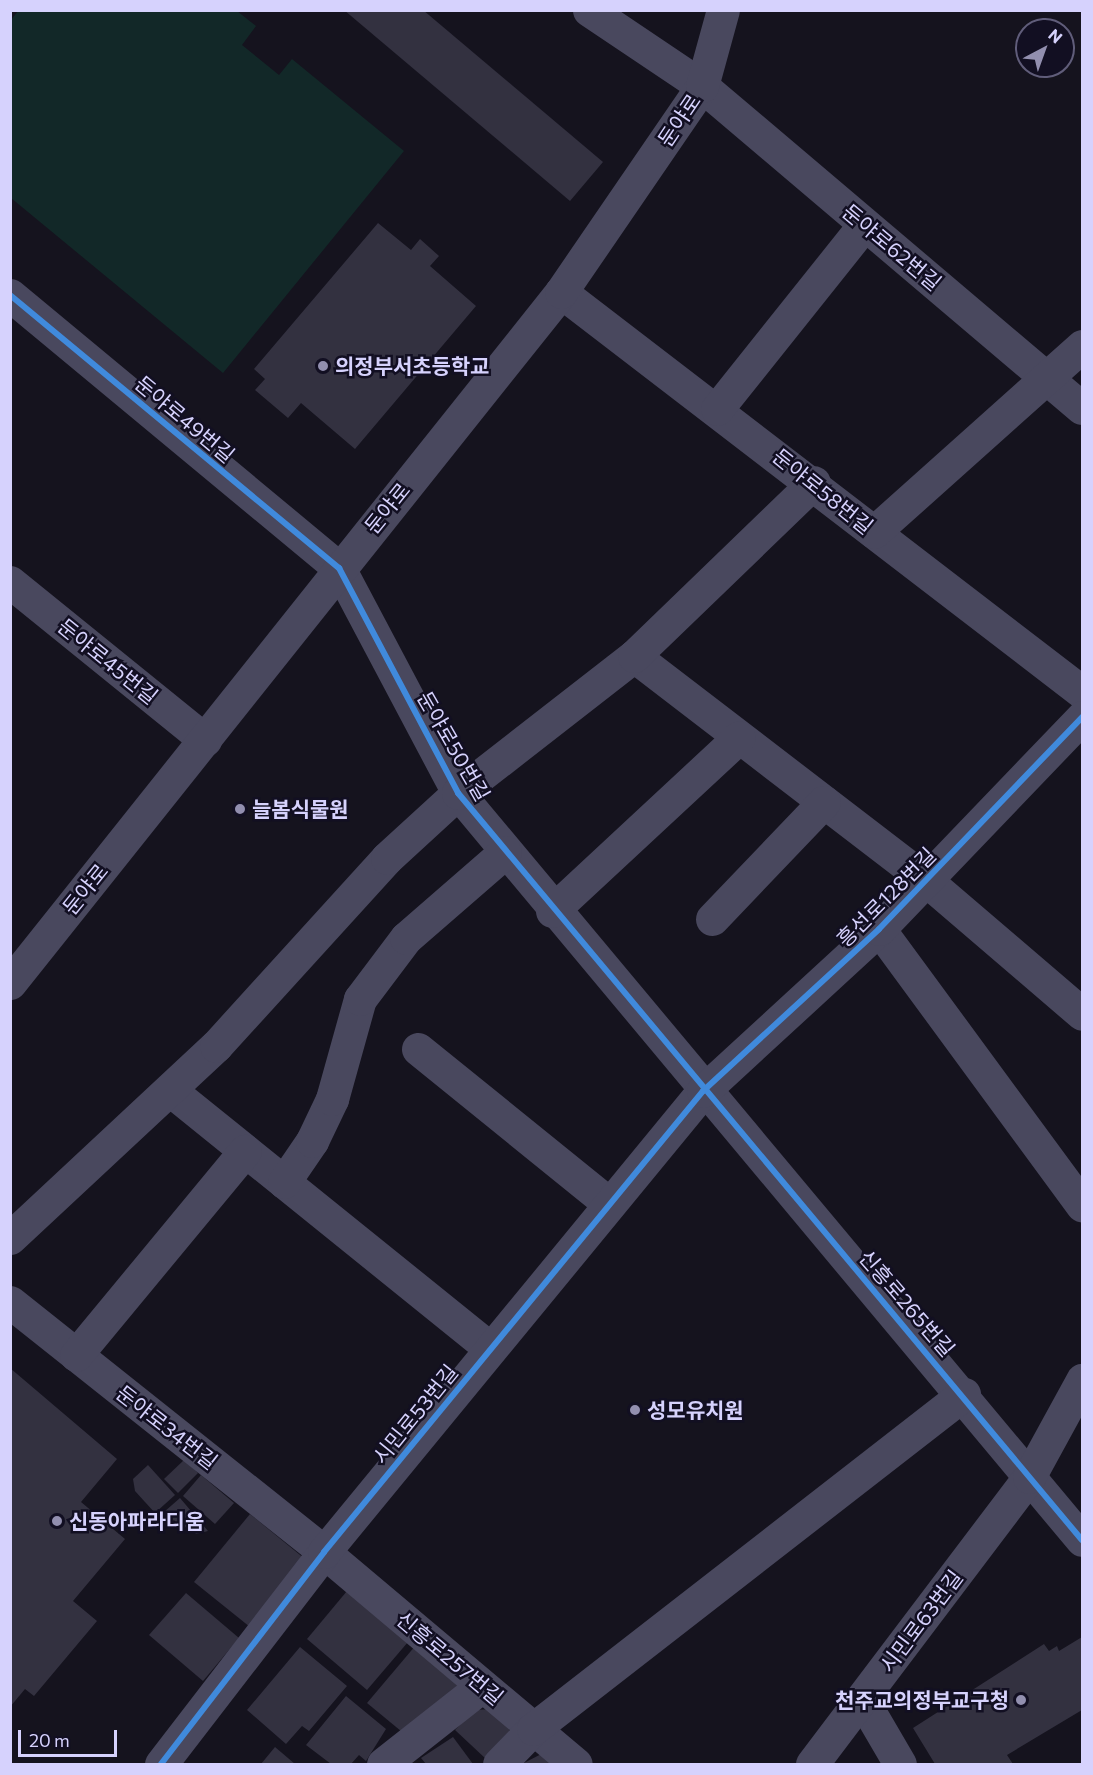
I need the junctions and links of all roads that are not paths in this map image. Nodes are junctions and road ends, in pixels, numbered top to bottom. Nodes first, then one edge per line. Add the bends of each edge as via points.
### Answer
1 (589, 10) edge
2 (723, 10) edge
3 (702, 86) junction
4 (864, 225) junction
5 (561, 292) junction
6 (10, 295) edge
7 (1083, 346) edge
8 (1048, 378) junction
9 (1083, 408) edge
10 (717, 409) junction
11 (814, 482) junction
12 (874, 532) junction
13 (339, 568) junction
14 (13, 590) edge
15 (634, 656) junction
16 (1083, 692) edge
17 (1083, 717) edge
18 (739, 737) junction
19 (205, 740) junction
20 (458, 793) junction
21 (824, 802) junction
22 (505, 852) junction
23 (927, 881) junction
24 (552, 911) junction
25 (712, 919) dead end
26 (879, 929) junction
27 (10, 983) edge
28 (1083, 1014) edge
29 (418, 1049) dead end
30 (170, 1090) junction
31 (702, 1091) junction
32 (245, 1151) junction
33 (284, 1182) junction
34 (608, 1203) junction
35 (1083, 1205) edge
36 (10, 1238) edge
37 (10, 1302) edge
38 (490, 1348) junction
39 (76, 1355) junction
40 (1083, 1380) edge
41 (964, 1394) junction
42 (1029, 1477) junction
43 (1083, 1540) edge
44 (324, 1552) junction
45 (482, 1686) junction
46 (862, 1699) junction
47 (533, 1729) junction
48 (161, 1764) edge
49 (383, 1764) edge
50 (499, 1764) edge
51 (576, 1764) edge
52 (812, 1764) edge
53 (900, 1764) edge

1 - 3 street, 둔야로62번길
2 - 3 street, 둔야로
3 - 4 street, 둔야로62번길
3 - 5 street, 둔야로
4 - 8 street, 둔야로62번길
4 - 10 street
5 - 10 street, 둔야로58번길
5 - 13 street, 둔야로
6 - 13 street, 둔야로49번길
7 - 8 street
8 - 9 street, 둔야로62번길
8 - 12 street
10 - 11 street, 둔야로58번길
11 - 12 street, 둔야로58번길
11 - 15 street
12 - 16 street, 둔야로58번길
13 - 19 street, 둔야로
13 - 20 street, 둔야로50번길
14 - 19 street, 둔야로45번길
15 - 18 street
15 - 20 street
17 - 23 street, 흥선로128번길
18 - 21 street
18 - 24 street
19 - 27 street, 둔야로
20 - 22 street, 둔야로50번길
20 - 30 street via 387,858
21 - 23 street
21 - 25 street
22 - 24 street, 둔야로50번길
22 - 33 street via 406,938 360,999 332,1099 312,1141
23 - 26 street, 흥선로128번길
23 - 28 street
24 - 31 street, 둔야로50번길
26 - 31 street, 흥선로128번길
26 - 35 street
29 - 34 street
30 - 32 street
30 - 36 street
31 - 34 street, 시민로53번길
31 - 41 street, 신흥로265번길
32 - 33 street
32 - 39 street
33 - 38 street
34 - 38 street, 시민로53번길
37 - 39 street, 둔야로34번길
38 - 44 street, 시민로53번길
39 - 44 street, 둔야로34번길
40 - 42 street, 시민로63번길
41 - 42 street, 신흥로265번길
41 - 47 street
42 - 43 street, 신흥로265번길
42 - 46 street, 시민로63번길
44 - 45 street, 신흥로257번길
44 - 48 street, 시민로53번길
45 - 47 street, 신흥로257번길
45 - 49 street
46 - 52 street, 시민로63번길
46 - 53 street
47 - 50 street
47 - 51 street, 신흥로257번길

